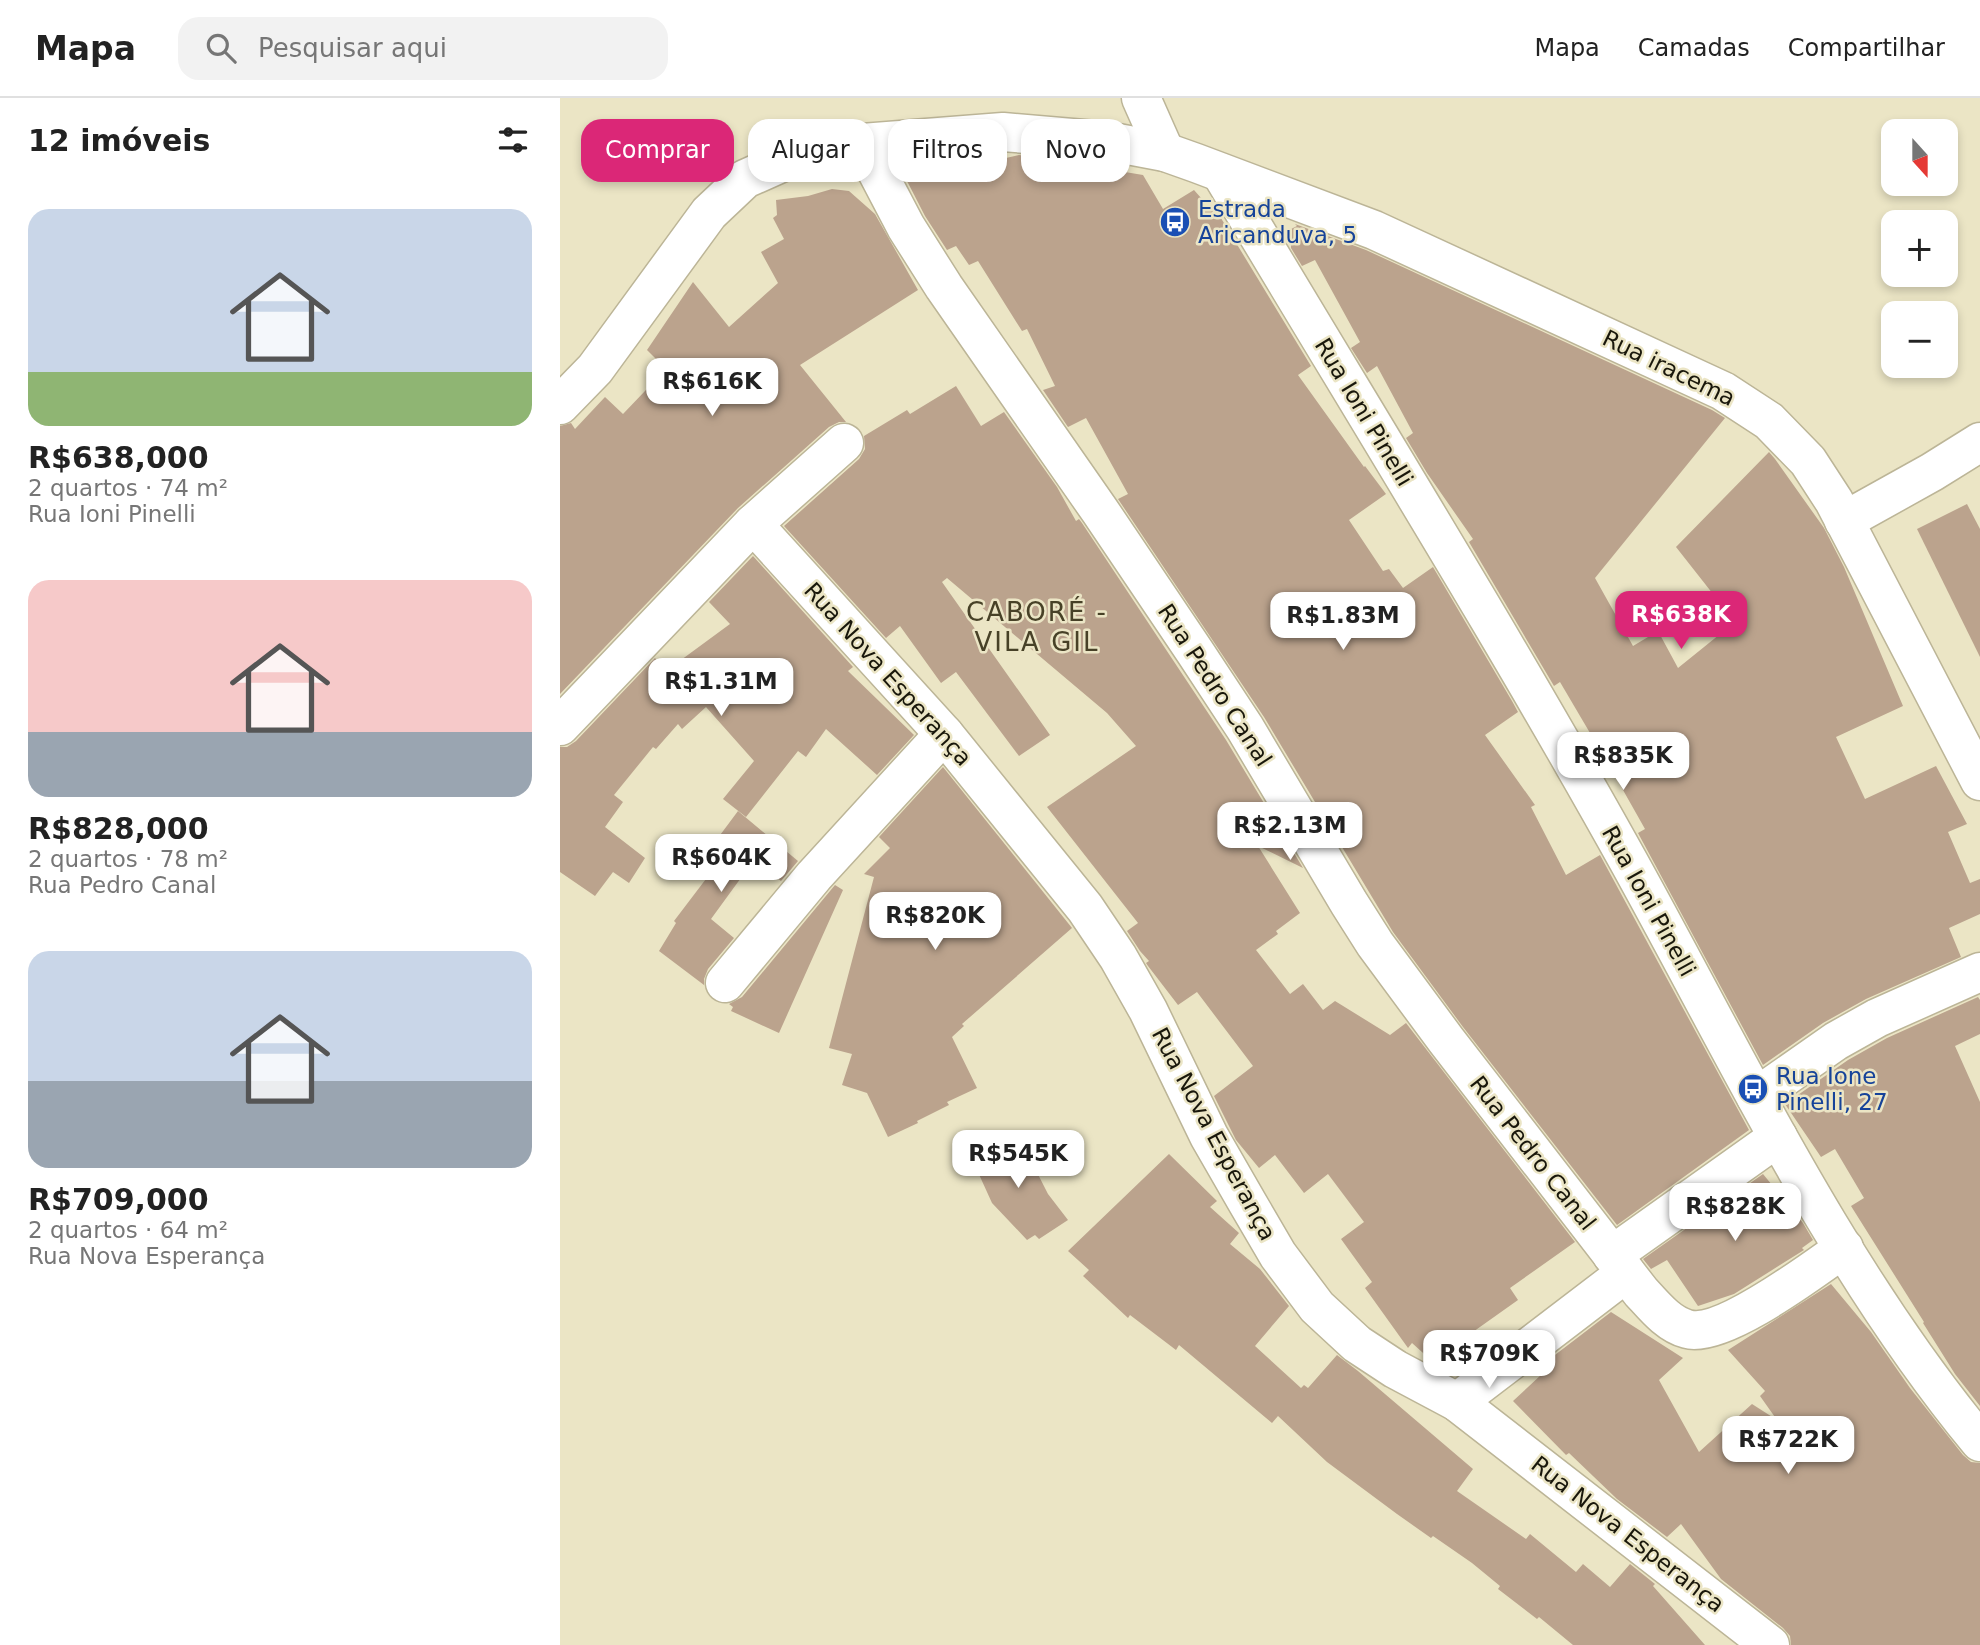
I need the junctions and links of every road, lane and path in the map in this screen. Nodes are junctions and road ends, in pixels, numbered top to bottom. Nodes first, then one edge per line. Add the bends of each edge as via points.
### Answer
1 (1141, 98) edge
2 (874, 142) edge
3 (1165, 152) junction
4 (874, 166) edge
5 (1221, 173) junction
6 (748, 178) edge
7 (560, 405) edge
8 (1980, 442) edge
9 (844, 443) dead end
10 (1844, 522) junction
11 (753, 524) junction
12 (560, 726) edge
13 (944, 734) junction
14 (1980, 781) edge
15 (1980, 972) edge
16 (725, 983) dead end
17 (1756, 1097) junction
18 (1778, 1137) junction
19 (1844, 1248) junction
20 (1619, 1264) junction
21 (1457, 1402) junction
22 (1980, 1443) edge
23 (1770, 1645) edge

1 - 3 street
2 - 3 street, Rua iracema via 1003,132 1107,141
3 - 5 street, Rua iracema
4 - 20 street, Rua Pedro Canal via 944,287 1245,729 1375,944
5 - 10 street, Rua iracema via 1374,230 1723,391 1769,422 1808,461
5 - 17 street, Rua Ioni Pinelli via 1559,739
6 - 7 street, Rua iracema via 709,213 595,369
8 - 10 street
9 - 11 street
10 - 14 street, Rua iracema
11 - 12 street
11 - 13 street, Rua Nova Esperança
13 - 16 street via 814,876
13 - 21 street, Rua Nova Esperança via 1085,908 1118,957 1234,1180 1278,1255 1317,1307 1357,1344
15 - 17 street via 1877,1018
17 - 18 street, Rua Ioni Pinelli
18 - 19 street, Rua Ioni Pinelli
18 - 20 street
19 - 20 street, Rua Pedro Canal via 1754,1308 1714,1328 1689,1330 1668,1320
19 - 22 street, Rua Ioni Pinelli via 1904,1344
20 - 21 street
21 - 23 street, Rua Nova Esperança

